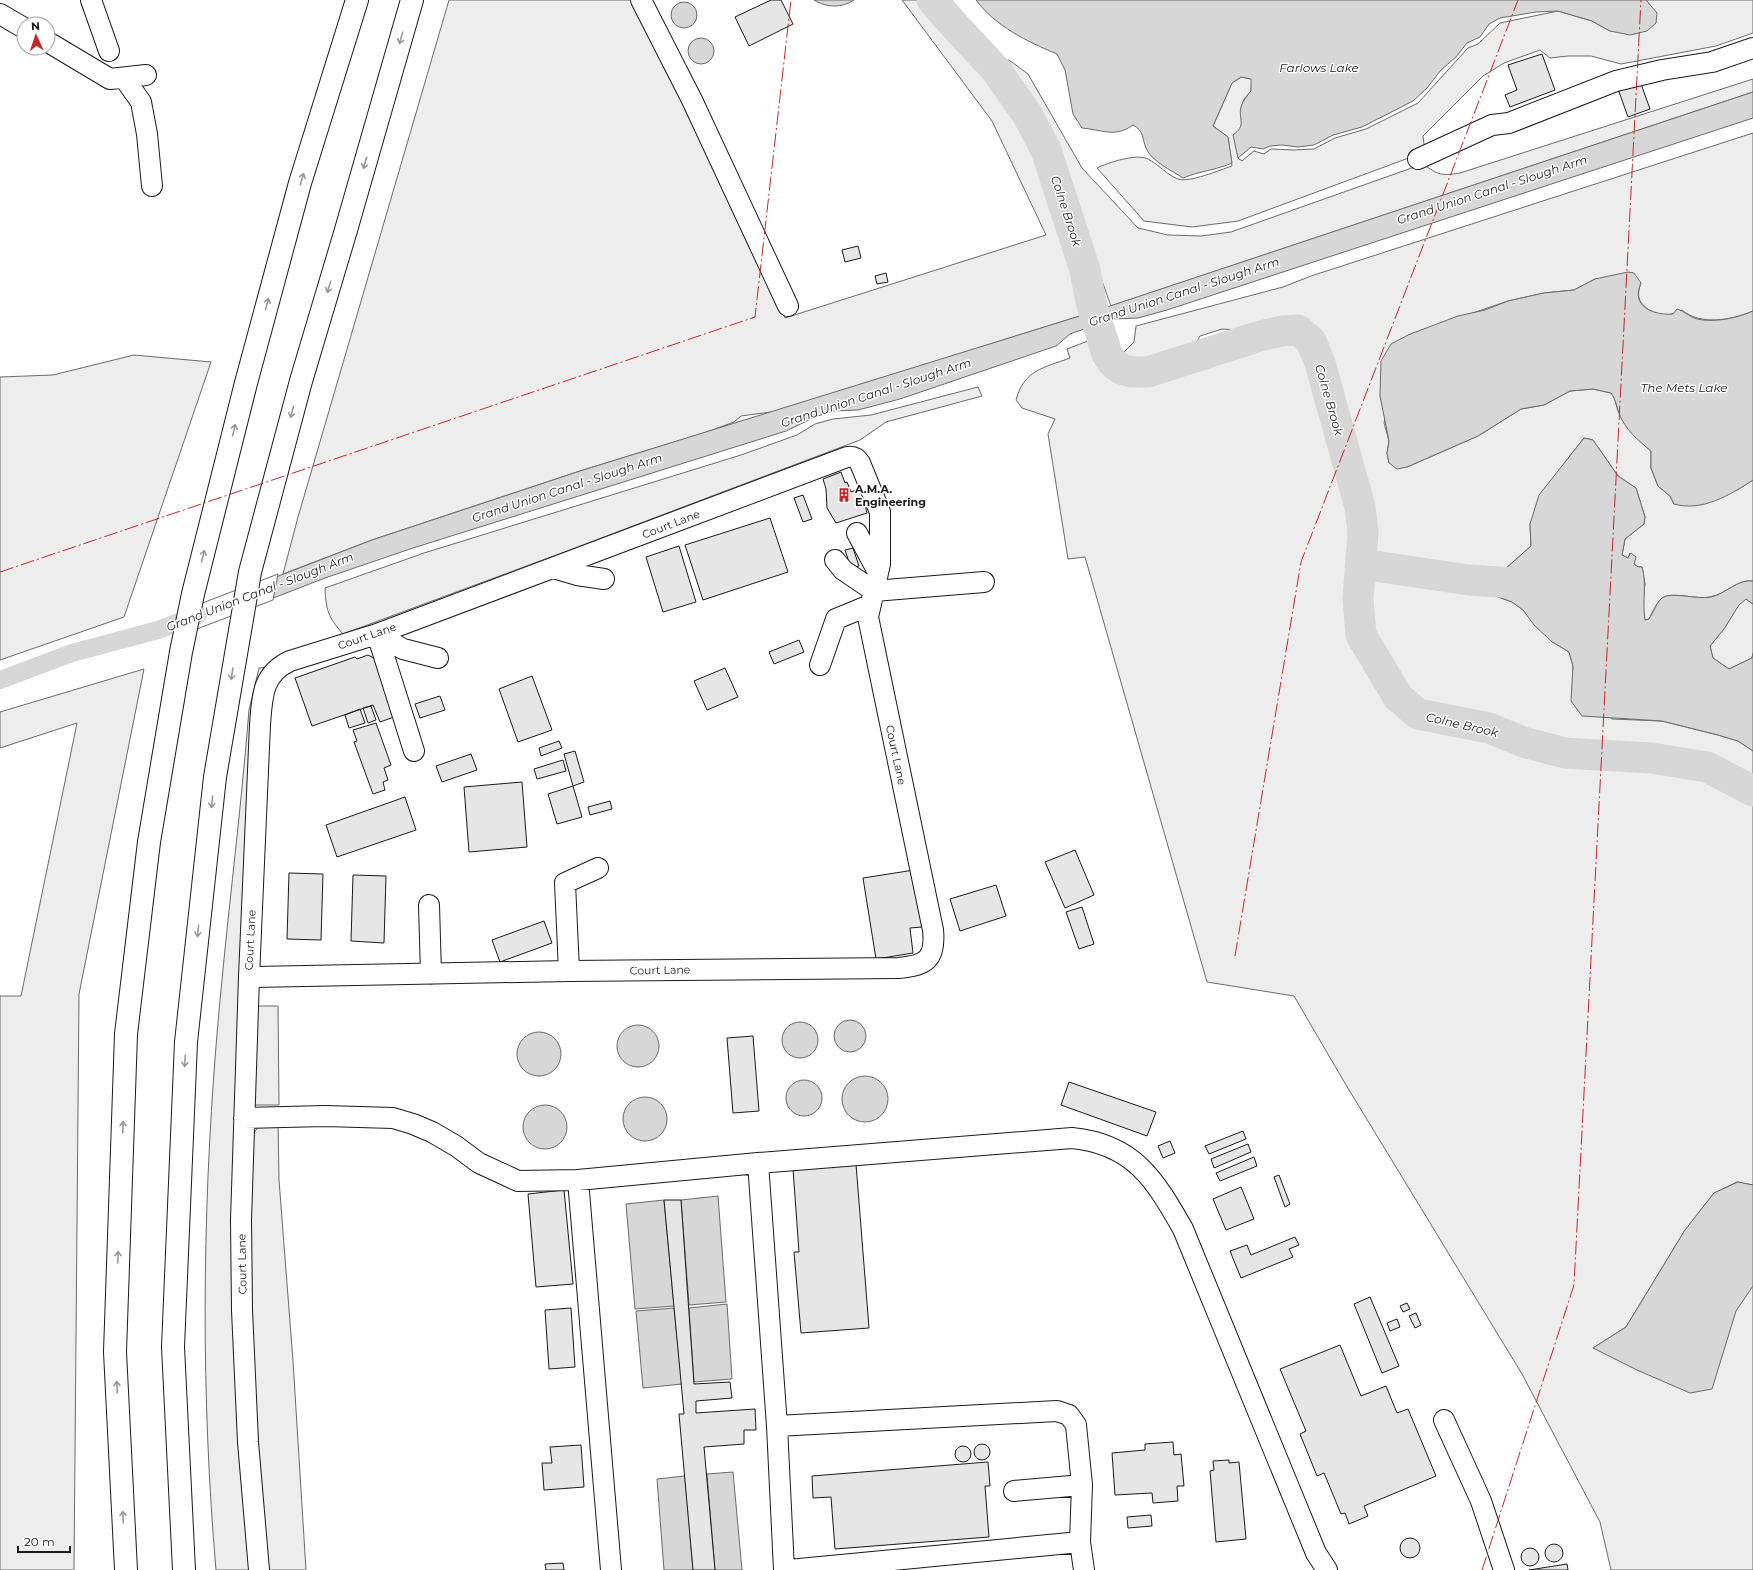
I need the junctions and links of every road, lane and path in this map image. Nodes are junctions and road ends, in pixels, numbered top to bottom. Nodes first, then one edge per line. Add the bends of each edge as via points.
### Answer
1 (91, 0) edge
2 (357, 0) edge
3 (412, 0) edge
4 (641, 0) edge
5 (0, 14) edge
6 (16, 23) edge
7 (56, 47) edge
8 (1753, 48) edge
9 (109, 51) dead end
10 (146, 75) dead end
11 (124, 78) junction
12 (1418, 159) dead end
13 (152, 186) dead end
14 (788, 306) dead end
15 (857, 533) dead end
16 (834, 560) dead end
17 (553, 568) junction
18 (878, 572) junction
19 (604, 579) dead end
20 (984, 582) dead end
21 (872, 598) junction
22 (376, 634) junction
23 (438, 658) dead end
24 (820, 666) dead end
25 (414, 751) dead end
26 (598, 868) dead end
27 (429, 905) dead end
28 (569, 971) junction
29 (431, 974) junction
30 (249, 977) junction
31 (244, 1118) junction
32 (758, 1163) junction
33 (578, 1180) junction
34 (1444, 1420) dead end
35 (777, 1426) junction
36 (1082, 1485) junction
37 (1014, 1491) dead end
38 (1080, 1542) junction
39 (126, 1570) edge
40 (184, 1570) edge
41 (259, 1570) edge
42 (611, 1570) edge
43 (784, 1570) edge
44 (789, 1570) edge
45 (1084, 1570) edge
46 (1327, 1570) edge
47 (1504, 1570) edge

1 - 9 street
39 -> 2 highway via 115,1352 126,1034 149,842 193,594 296,199
3 -> 40 highway via 301,381 250,572 215,777 186,1042 173,1346
4 - 14 street via 692,100
5 - 6 street
7 - 11 street via 110,79
8 - 12 street via 1712,62 1616,81 1509,123 1492,125
10 - 11 street
11 - 13 street via 141,102
15 - 18 street
16 - 21 street
17 - 18 street, Court Lane via 858,453 856,458 880,512
17 - 19 street
17 - 22 street, Court Lane
18 - 21 street, Court Lane
20 - 21 street
21 - 24 street via 836,619
21 - 28 street, Court Lane via 868,618 933,930 934,943 930,955 920,965 898,968
22 - 23 street via 403,649
22 - 25 street
22 - 30 street, Court Lane via 290,661 280,666 266,684 260,725
26 - 28 street via 565,883
27 - 29 street
28 - 29 street, Court Lane
29 - 30 street, Court Lane
30 - 31 street, Court Lane
31 - 33 street via 393,1118 432,1132 479,1163 518,1181
31 - 41 street, Court Lane via 242,1310 248,1442
32 - 33 street
32 - 35 street
32 - 46 street via 1072,1138 1100,1143 1121,1152 1141,1166 1154,1181 1183,1229 1316,1552
33 - 42 street
34 - 47 street via 1481,1501
35 - 36 street via 1057,1411 1069,1415 1076,1425
35 - 43 street
36 - 37 street
36 - 38 street
38 - 44 street
38 - 45 street

